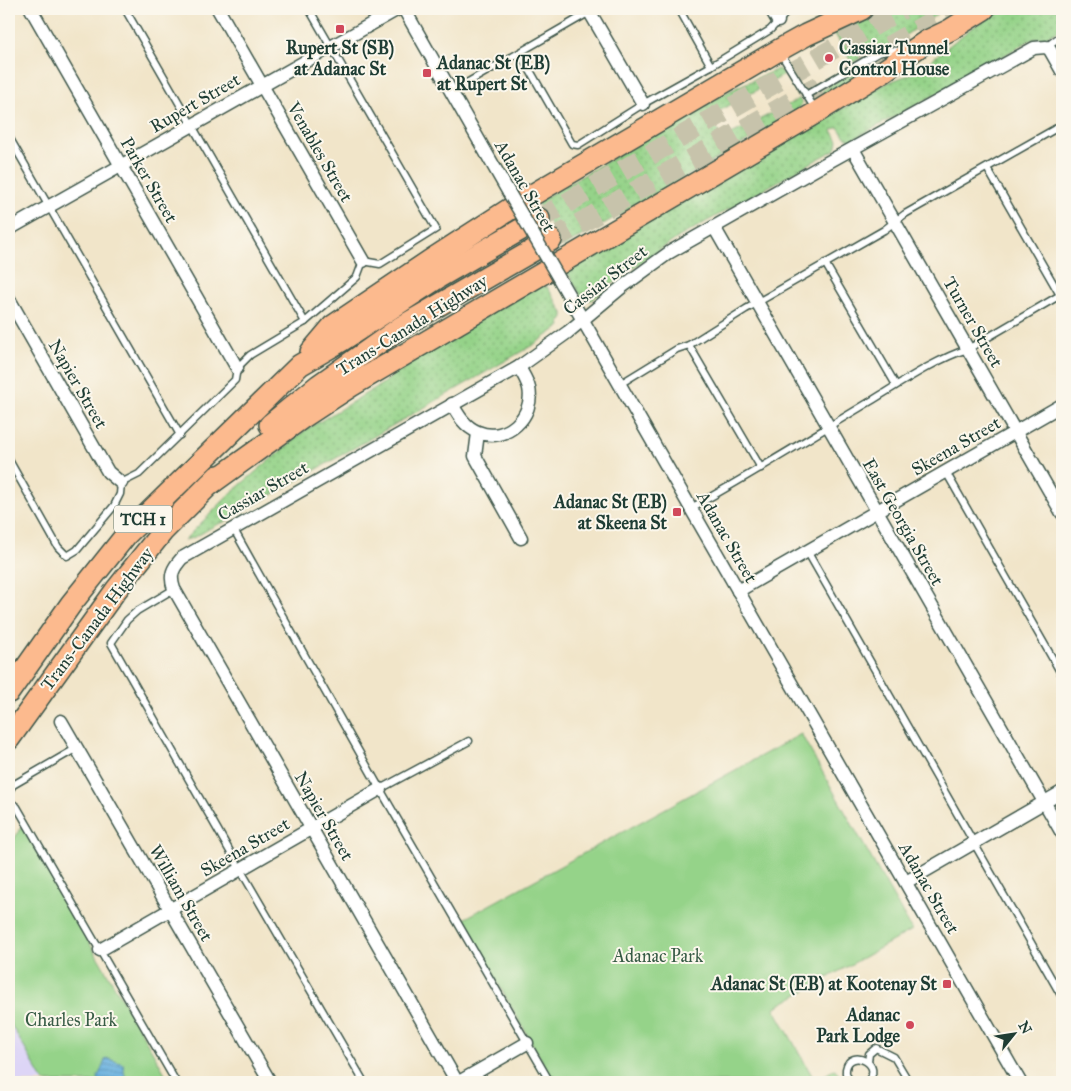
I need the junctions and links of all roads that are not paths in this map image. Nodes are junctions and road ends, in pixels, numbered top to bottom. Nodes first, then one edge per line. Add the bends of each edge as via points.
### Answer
1 (31, 9) edge
2 (124, 9) edge
3 (218, 9) edge
4 (309, 9) edge
5 (398, 9) edge
6 (404, 9) edge
7 (679, 9) edge
8 (771, 9) edge
9 (792, 9) edge
10 (862, 9) edge
11 (958, 9) edge
12 (984, 9) edge
13 (591, 10) edge
14 (778, 21) junction
15 (1062, 35) edge
16 (331, 46) junction
17 (919, 46) junction
18 (1046, 47) junction
19 (780, 50) junction
20 (520, 53) junction
21 (711, 66) junction
22 (1062, 71) edge
23 (262, 85) junction
24 (451, 92) junction
25 (643, 104) junction
26 (812, 104) junction
27 (192, 125) junction
28 (1062, 125) edge
29 (9, 137) edge
30 (853, 149) junction
31 (121, 166) junction
32 (987, 168) junction
33 (49, 207) junction
34 (539, 219) tunnel mouth
35 (896, 222) junction
36 (714, 226) junction
37 (9, 229) edge
38 (551, 240) tunnel mouth
39 (363, 261) junction
40 (825, 264) junction
41 (1061, 295) edge
42 (9, 298) edge
43 (758, 303) junction
44 (583, 319) junction
45 (305, 322) junction
46 (689, 345) junction
47 (968, 349) junction
48 (300, 366) junction
49 (519, 367) junction
50 (237, 368) junction
51 (620, 384) junction
52 (896, 386) junction
53 (452, 404) junction
54 (1062, 405) edge
55 (828, 426) junction
56 (1016, 432) junction
57 (478, 433) junction
58 (180, 435) junction
59 (9, 460) edge
60 (761, 468) junction
61 (946, 472) junction
62 (121, 483) junction
63 (209, 485) junction
64 (691, 508) junction
65 (876, 511) junction
66 (1062, 513) edge
67 (234, 528) junction
68 (521, 538) dead end
69 (807, 551) junction
70 (174, 589) junction
71 (738, 591) junction
72 (1062, 675) edge
73 (9, 692) edge
74 (61, 721) dead end
75 (9, 739) edge
76 (469, 741) dead end
77 (77, 748) junction
78 (380, 789) junction
79 (9, 791) edge
80 (1062, 792) edge
81 (9, 801) edge
82 (1044, 802) junction
83 (311, 829) junction
84 (1062, 833) edge
85 (974, 843) junction
86 (240, 869) junction
87 (906, 882) junction
88 (171, 910) junction
89 (100, 950) junction
90 (1062, 997) edge
91 (527, 1043) junction
92 (868, 1062) junction
93 (176, 1082) edge
94 (270, 1082) edge
95 (364, 1082) edge
96 (458, 1082) edge
97 (550, 1082) edge
98 (852, 1082) edge
99 (866, 1082) edge
100 (910, 1082) edge
101 (1020, 1082) edge

1 - 31 street, Parker Street
2 - 27 lane
3 - 23 street, Venables Street
4 - 16 lane
5 - 16 street, Rupert Street
6 - 24 street, Adanac Street
7 - 21 lane
8 - 14 street
9 - 14 lane
10 - 19 highway
11 - 17 highway
12 - 17 highway
13 - 20 lane
13 - 25 street
14 - 21 lane via 770,30
15 - 18 lane, Cassiar Street
16 - 23 street, Rupert Street
16 - 39 lane via 436,229 380,264
17 - 26 highway
18 - 22 street
18 - 30 street, Cassiar Street via 1034,48
19 - 26 lane
19 - 48 highway via 536,193 431,260 333,326
20 - 24 lane
20 - 25 lane via 572,144 578,145
21 - 25 lane
23 - 27 street, Rupert Street
23 - 39 street, Venables Street
24 - 44 street, Adanac Street, bridge
26 - 63 highway via 351,386
27 - 31 street, Rupert Street
27 - 45 lane
28 - 32 lane
29 - 33 lane
30 - 35 street, Turner Street
30 - 36 street, Cassiar Street
31 - 33 street, Rupert Street
31 - 50 street, Parker Street
32 - 35 lane
32 - 41 lane
33 - 37 street, Rupert Street
33 - 58 lane
34 - 48 highway, Trans-Canada Highway / TCH 1 via 439,277
35 - 40 lane
35 - 47 street, Turner Street
36 - 43 street, East Georgia Street
36 - 44 street, Cassiar Street via 652,265
38 - 63 highway, Trans-Canada Highway / TCH 1 via 401,327 361,354 261,433
39 - 45 lane via 357,277
40 - 43 lane
40 - 52 lane
41 - 47 lane
42 - 62 street, Napier Street via 108,472
43 - 46 lane
43 - 55 street, East Georgia Street
44 - 49 street, Cassiar Street
44 - 51 street, Adanac Street
45 - 50 lane via 250,356
46 - 51 lane
46 - 60 lane
47 - 52 lane
47 - 56 street, Turner Street
48 - 73 highway, Trans-Canada Highway / TCH 1 via 126,535 71,604
49 - 53 street, Cassiar Street
49 - 57 street via 529,387 526,413 519,424 508,431 493,435
50 - 58 lane via 235,380
51 - 64 street, Adanac Street
52 - 55 lane
53 - 57 street via 466,425
53 - 67 street, Cassiar Street
54 - 56 street, Skeena Street
55 - 60 lane
55 - 65 street, East Georgia Street
56 - 61 street, Skeena Street
56 - 66 street, Turner Street
57 - 68 street via 475,456
58 - 62 lane via 138,474
59 - 62 lane via 58,547 67,556 77,550 114,506
60 - 64 lane
61 - 65 street, Skeena Street
61 - 72 lane
63 - 75 highway, Trans-Canada Highway / TCH 1 via 163,531 116,590
64 - 71 street, Adanac Street
65 - 69 street, Skeena Street
65 - 82 street, East Georgia Street
67 - 70 street, Cassiar Street via 182,558 172,571
67 - 78 lane
69 - 71 street, Skeena Street
69 - 85 lane
70 - 83 street, Napier Street
70 - 86 lane via 137,611 111,643
71 - 87 street, Adanac Street
74 - 77 street, William Street
76 - 78 lane
77 - 79 lane via 13,785
77 - 88 street, William Street
78 - 83 street, Skeena Street
78 - 91 lane
80 - 82 street
81 - 89 lane via 17,807
82 - 84 street, East Georgia Street
82 - 85 street
83 - 86 street, Skeena Street
83 - 96 street, Napier Street
85 - 87 street
85 - 90 lane
86 - 88 street, Skeena Street
86 - 95 lane
87 - 101 street, Adanac Street
88 - 89 street, Skeena Street
88 - 94 street, William Street
89 - 93 lane
91 - 96 street
91 - 97 lane
92 - 98 lane via 857,1058 847,1065 847,1076
92 - 99 lane via 872,1074
92 - 100 lane via 869,1054 876,1048 894,1057

